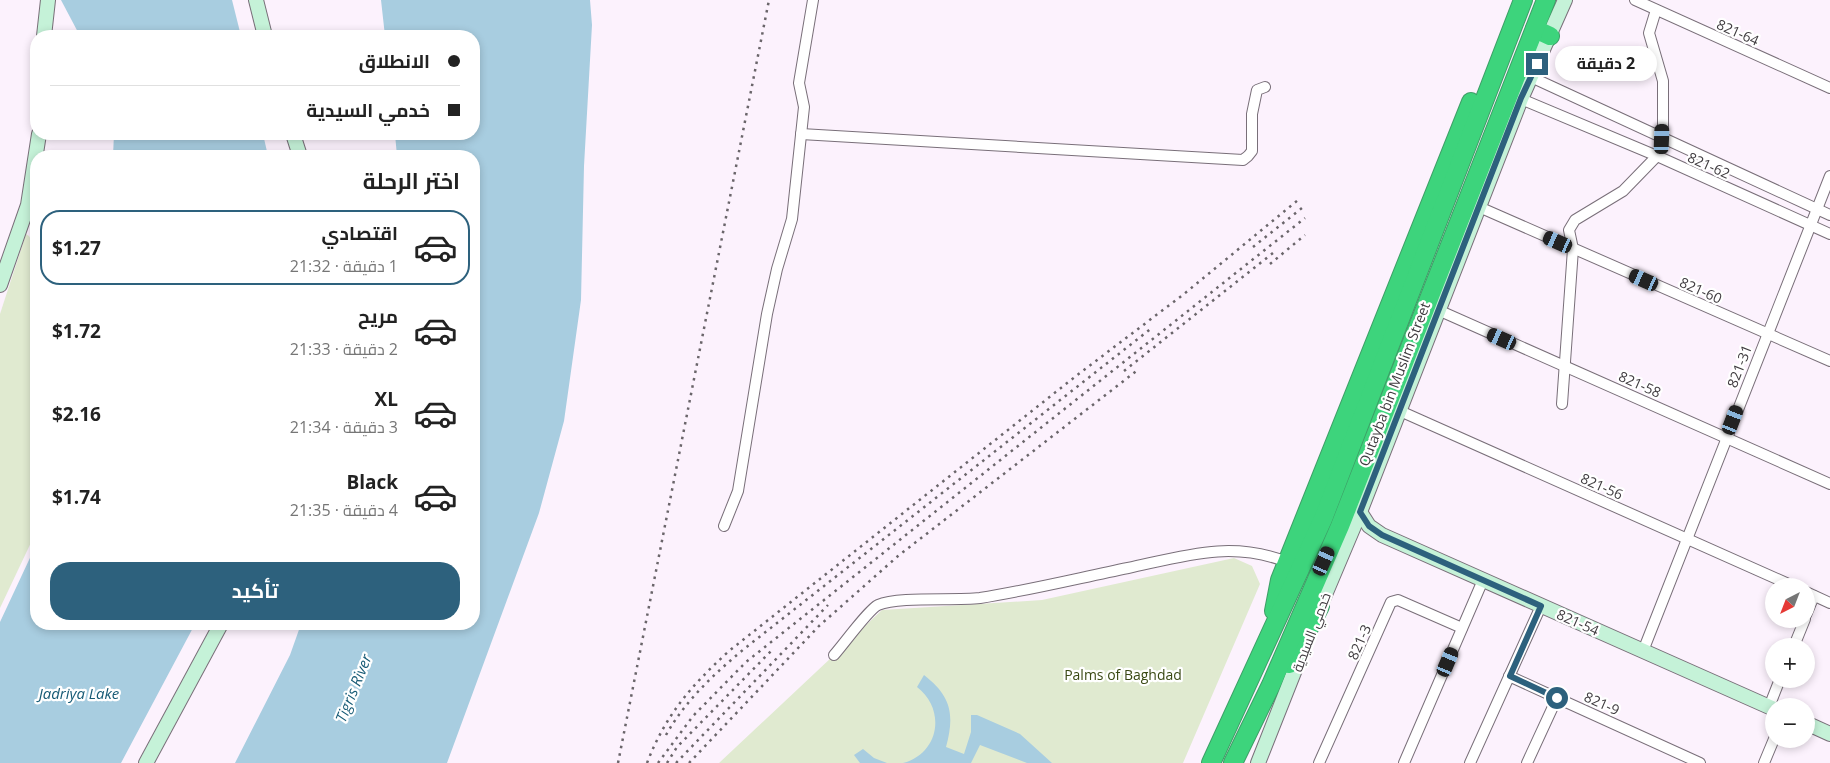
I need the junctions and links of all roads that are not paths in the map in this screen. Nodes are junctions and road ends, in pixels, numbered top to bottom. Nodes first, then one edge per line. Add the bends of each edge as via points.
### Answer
1 (48, 0) edge
2 (256, 0) edge
3 (813, 0) edge
4 (1514, 0) edge
5 (1523, 0) edge
6 (1546, 0) edge
7 (1550, 0) edge
8 (1566, 0) edge
9 (1634, 0) edge
10 (1656, 10) junction
11 (1541, 28) junction
12 (45, 30) edge
13 (264, 30) edge
14 (1531, 77) junction
15 (1264, 87) dead end
16 (1830, 88) edge
17 (1521, 98) junction
18 (801, 134) junction
19 (1662, 139) junction
20 (1658, 156) junction
21 (1830, 176) edge
22 (30, 192) edge
23 (1479, 207) junction
24 (1816, 209) junction
25 (1830, 215) edge
26 (1810, 226) junction
27 (1830, 234) edge
28 (1573, 249) junction
29 (0, 285) edge
30 (1438, 310) junction
31 (1767, 334) junction
32 (1830, 362) edge
33 (1566, 367) junction
34 (1562, 404) dead end
35 (1400, 411) junction
36 (1726, 438) junction
37 (1830, 484) edge
38 (1360, 512) junction
39 (724, 526) dead end
40 (1382, 535) junction
41 (1349, 539) junction
42 (1687, 539) junction
43 (1287, 562) junction
44 (1775, 578) edge
45 (1483, 580) junction
46 (1815, 596) edge
47 (1830, 603) edge
48 (1320, 606) junction
49 (1541, 606) junction
50 (1274, 627) junction
51 (1462, 628) junction
52 (218, 630) edge
53 (1643, 651) junction
54 (834, 655) dead end
55 (1510, 676) junction
56 (1271, 685) junction
57 (1557, 698) junction
58 (1765, 705) edge
59 (1815, 727) edge
60 (1830, 734) edge
61 (1770, 748) edge
62 (146, 763) edge
63 (1211, 763) edge
64 (1233, 763) edge
65 (1258, 763) edge
66 (1319, 763) edge
67 (1404, 763) edge
68 (1470, 763) edge
69 (1528, 763) edge
70 (1700, 763) edge
71 (1764, 763) edge

1 - 12 street
2 - 13 street
3 - 18 street via 799,83 804,107
4 - 43 highway
5 - 50 highway, Qutayba bin Muslim Street via 1323,519
6 - 11 highway, Qutayba bin Muslim Street
7 - 11 highway
8 - 11 street, خدمي السيدية
9 - 10 street, 821-64
10 - 16 street, 821-64
10 - 19 street via 1649,33 1663,82
11 - 14 street, خدمي السيدية
11 - 56 highway, Qutayba bin Muslim Street via 1340,526
14 - 17 street, خدمي السيدية
14 - 19 street, 821-62
15 - 18 street via 1257,90 1254,101 1252,151 1243,160
17 - 20 street, 821-62
17 - 23 street, خدمي السيدية
18 - 39 street via 792,218 767,314 738,491
19 - 24 street, 821-62
20 - 26 street, 821-62
20 - 28 street via 1623,191 1575,220 1569,230
21 - 24 street, 821-31
22 - 29 street
23 - 28 street, 821-60
23 - 30 street, خدمي السيدية
24 - 25 street, 821-62
24 - 26 street, 821-31
26 - 27 street, 821-62
26 - 31 street, 821-31
28 - 31 street, 821-60
28 - 33 street
30 - 33 street, 821-58
30 - 35 street, خدمي السيدية
31 - 32 street, 821-60
31 - 36 street, 821-31
33 - 34 street
33 - 36 street, 821-58
35 - 38 street, خدمي السيدية
35 - 42 street, 821-56
36 - 37 street, 821-58
36 - 42 street, 821-31
38 - 40 street, 821-54 via 1369,526
38 - 41 street, خدمي السيدية
40 - 41 street, 821-54 via 1367,533
40 - 45 street, 821-54
41 - 48 street, خدمي السيدية
42 - 44 street, 821-56
42 - 53 street, 821-31
43 - 50 highway via 1277,591
43 - 54 street via 1249,551 1206,551 998,595 883,603 869,611
45 - 49 street, 821-54
45 - 51 street
46 - 47 street
48 - 56 highway via 1297,652
48 - 65 street, خدمي السيدية
49 - 53 street, 821-54
49 - 55 street
50 - 63 highway, Qutayba bin Muslim Street
51 - 66 street, 821-3 via 1394,600
51 - 67 street
52 - 62 street
53 - 58 street, 821-54
55 - 57 street, 821-9
55 - 68 street
56 - 64 highway, Qutayba bin Muslim Street
57 - 69 street
57 - 70 street, 821-9
59 - 60 street
61 - 71 street

